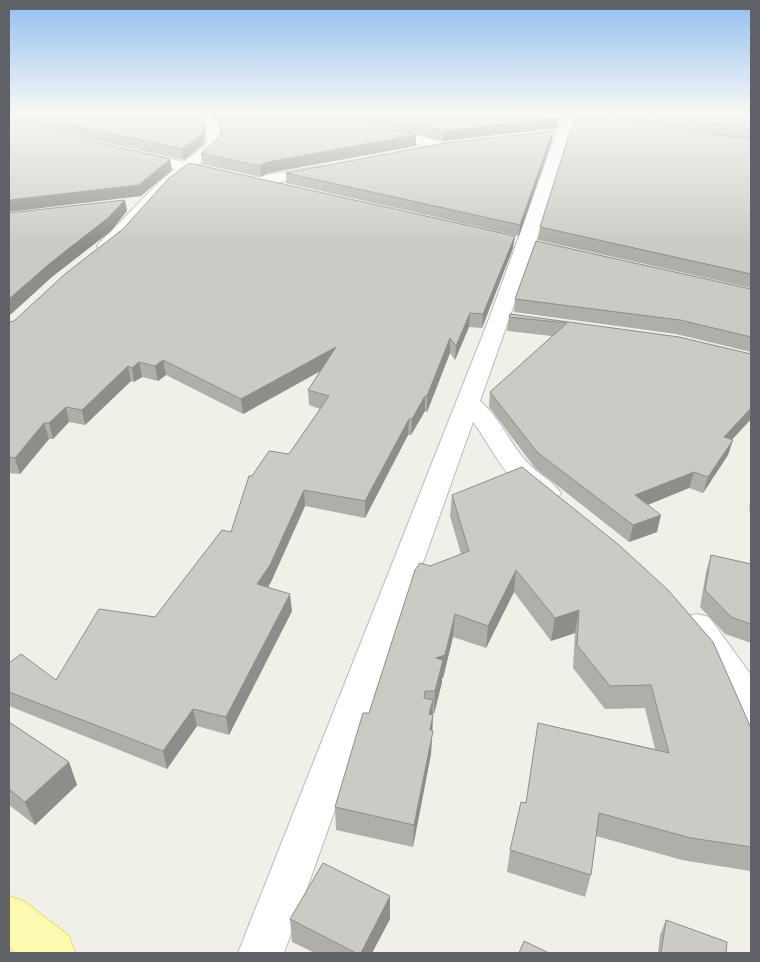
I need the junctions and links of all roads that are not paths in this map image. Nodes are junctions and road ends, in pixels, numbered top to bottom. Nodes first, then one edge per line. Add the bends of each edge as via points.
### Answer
1 (147, 157) edge
2 (197, 157) edge
3 (552, 157) edge
4 (186, 166) junction
5 (332, 168) edge
6 (255, 182) junction
7 (294, 191) edge
8 (147, 202) junction
9 (122, 205) edge
10 (93, 257) edge
11 (468, 403) junction
12 (566, 508) edge
13 (676, 605) edge
14 (751, 716) edge
15 (9, 918) edge
16 (52, 953) edge
17 (261, 953) edge

1 - 4 street
2 - 4 street
3 - 11 street via 508,320
4 - 6 street
4 - 8 street
5 - 6 street
6 - 7 street
8 - 9 street
8 - 10 street via 118,236
11 - 12 street via 484,417 517,468
11 - 17 street
13 - 14 street via 700,629 734,678
15 - 16 main road

